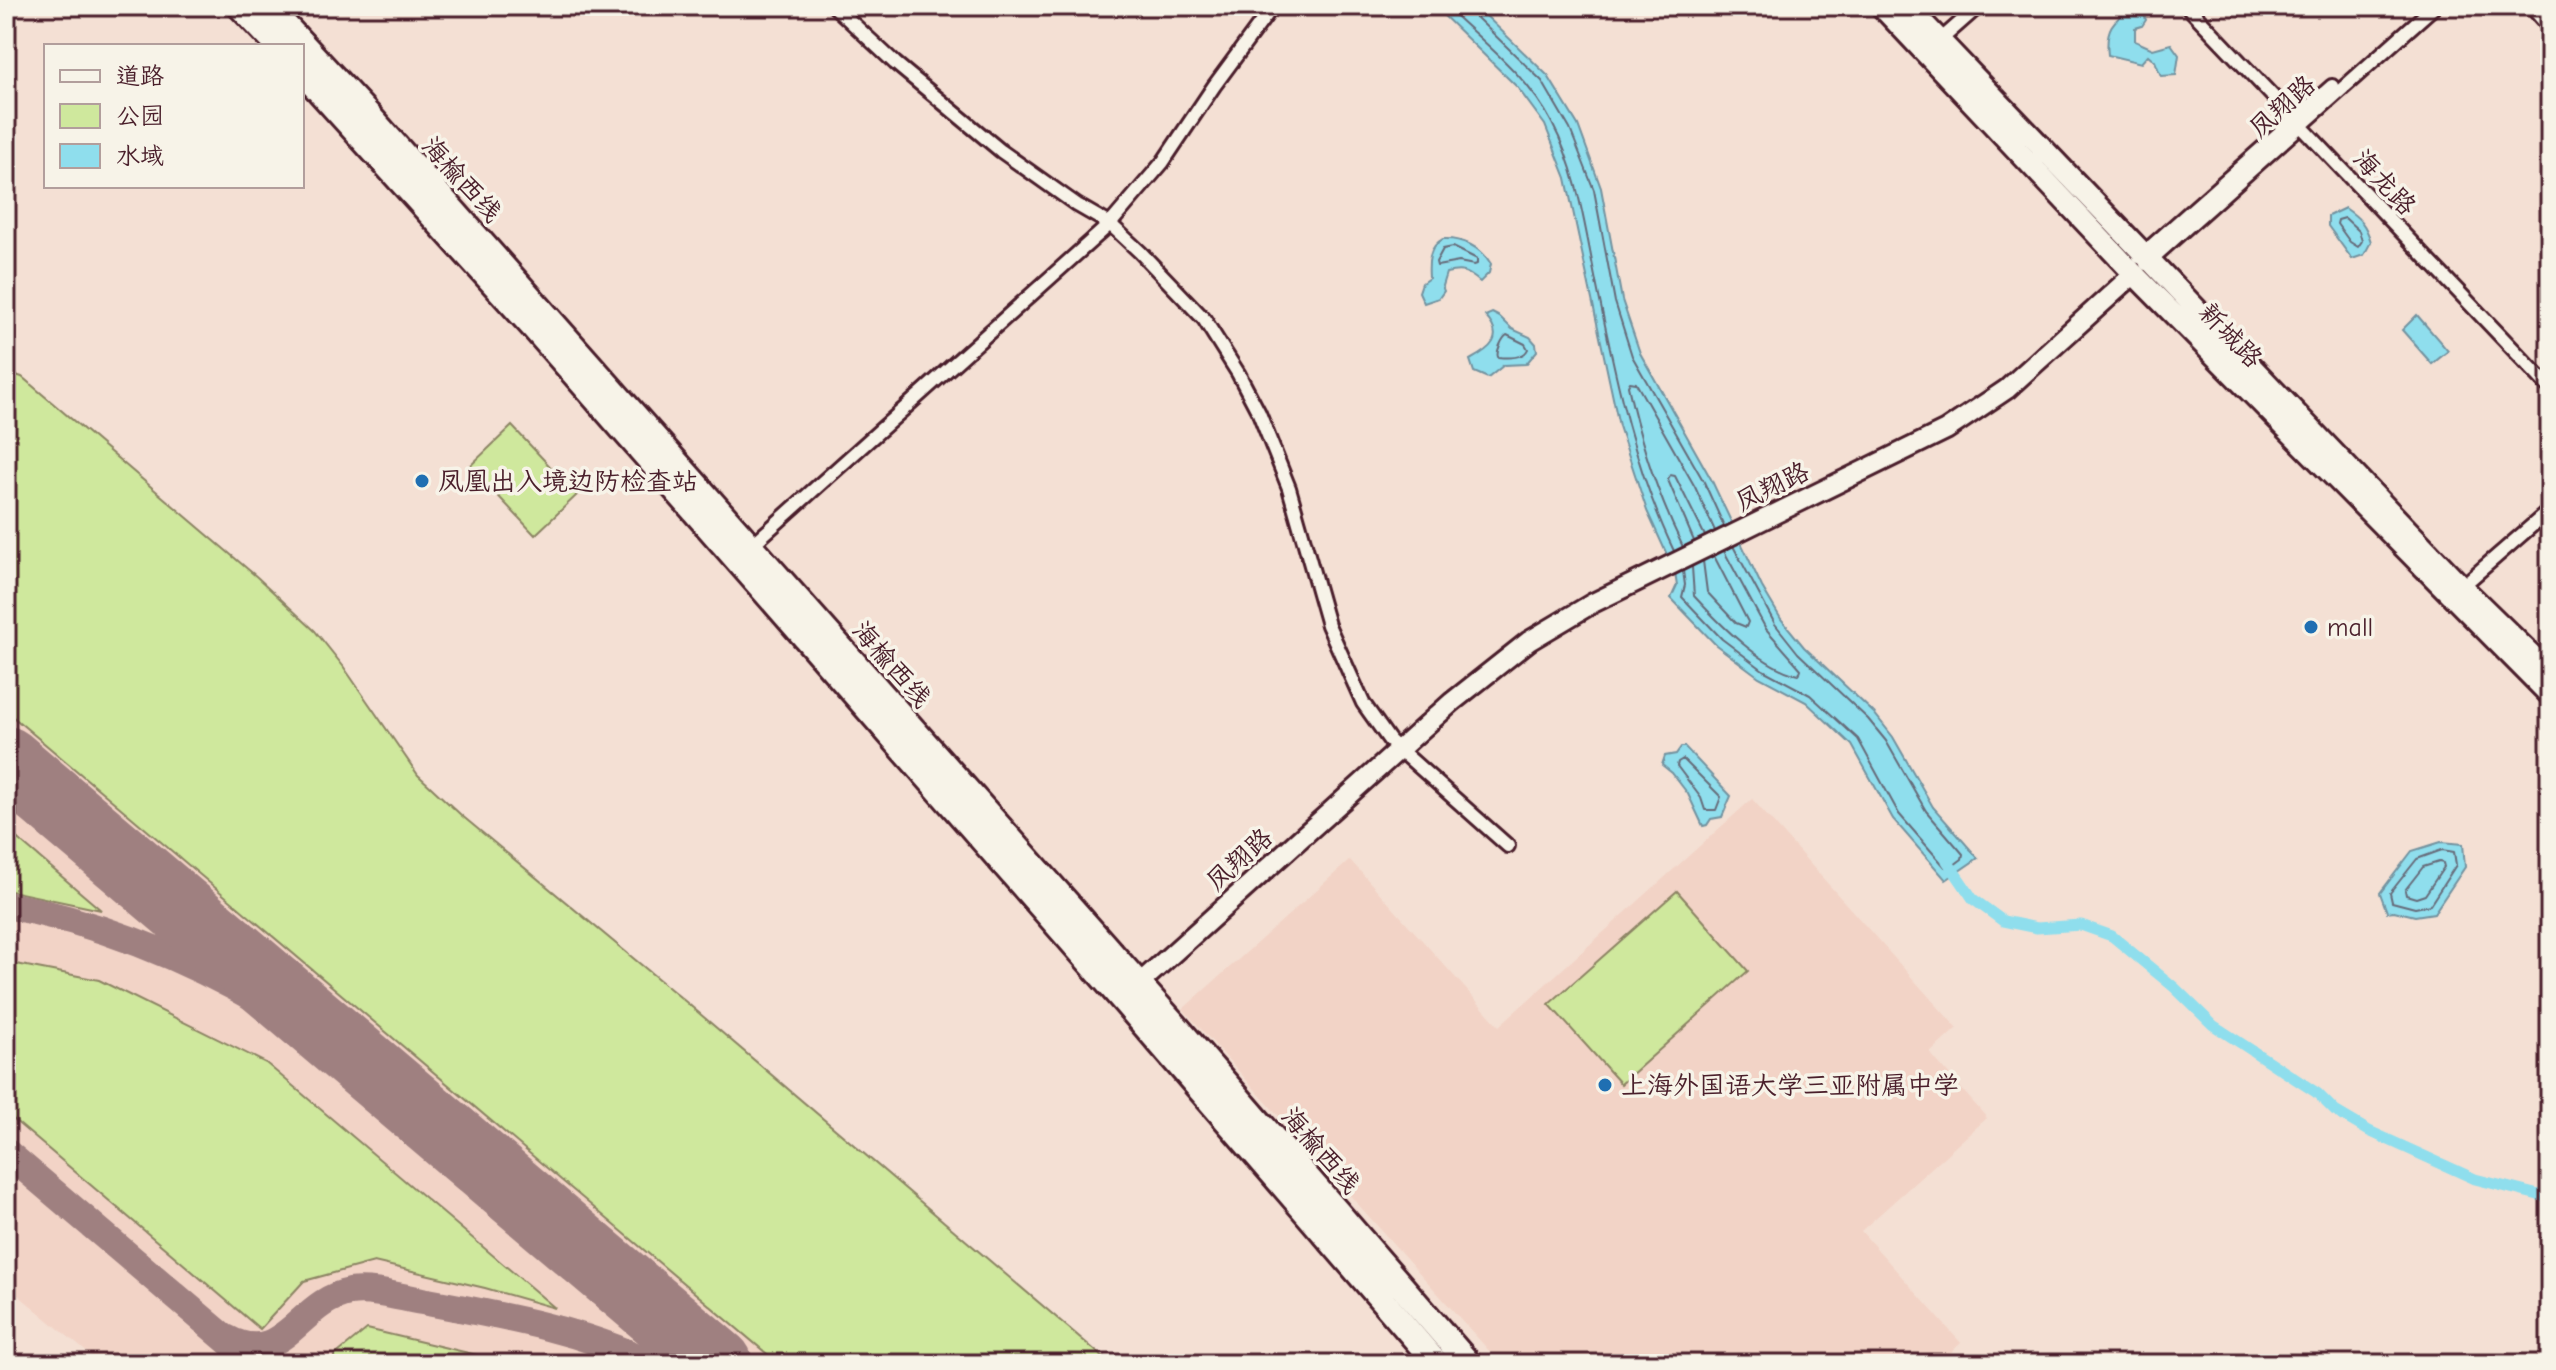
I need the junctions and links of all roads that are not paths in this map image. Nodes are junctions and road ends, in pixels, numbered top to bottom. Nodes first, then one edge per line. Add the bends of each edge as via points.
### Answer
1 (240, 6) edge
2 (267, 6) edge
3 (834, 6) edge
4 (1273, 6) edge
5 (1881, 6) edge
6 (1907, 6) edge
7 (1979, 6) edge
8 (2187, 6) edge
9 (2425, 6) edge
10 (2435, 6) edge
11 (2536, 6) edge
12 (2550, 22) edge
13 (276, 44) edge
14 (302, 44) edge
15 (304, 46) edge
16 (1933, 46) junction
17 (304, 74) edge
18 (2297, 121) junction
19 (1110, 224) junction
20 (2138, 264) junction
21 (540, 322) junction
22 (2550, 388) edge
23 (2550, 510) edge
24 (751, 546) junction
25 (2456, 592) junction
26 (2550, 673) edge
27 (2550, 695) edge
28 (1394, 745) junction
29 (1508, 846) dead end
30 (1126, 987) junction
31 (1437, 1364) edge
32 (1469, 1364) edge

1 - 13 highway
2 - 14 highway, 海榆西线
3 - 19 street via 1001,151
4 - 19 street via 1163,162
5 - 16 main road, 新城路
6 - 16 main road, 新城路
7 - 16 street
8 - 18 street, 海龙路
9 - 18 street, 凤翔路
10 - 18 street, 凤翔路
11 - 12 main road
15 - 21 highway, 海榆西线 via 372,119
16 - 20 main road, 新城路
17 - 21 highway, 海榆西线
18 - 20 street, 凤翔路
18 - 22 street, 海龙路
19 - 24 street
19 - 28 street via 1204,319 1238,373 1289,488 1328,625 1363,703
20 - 25 main road, 新城路
20 - 28 street, 凤翔路 via 1957,411 1664,561 1593,603 1529,641
21 - 24 highway, 海榆西线
21 - 30 highway, 海榆西线
23 - 25 street
24 - 30 highway, 海榆西线
25 - 26 main road, 新城路
25 - 27 main road, 新城路
28 - 29 street
28 - 30 street, 凤翔路
30 - 31 highway, 海榆西线
30 - 32 highway, 海榆西线

